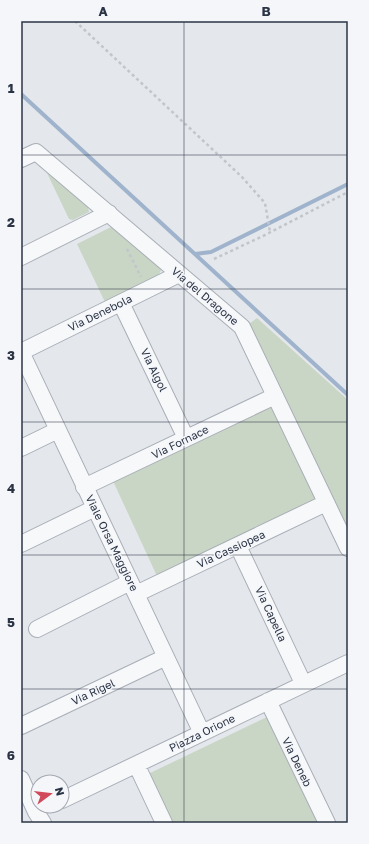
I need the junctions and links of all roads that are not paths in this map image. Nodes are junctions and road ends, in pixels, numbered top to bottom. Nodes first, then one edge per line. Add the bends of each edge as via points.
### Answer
1 (21, 159) edge
2 (109, 213) junction
3 (21, 257) edge
4 (179, 274) junction
5 (121, 303) junction
6 (21, 352) edge
7 (275, 396) junction
8 (58, 430) junction
9 (186, 438) junction
10 (21, 448) edge
11 (84, 487) junction
12 (326, 503) junction
13 (95, 508) junction
14 (21, 544) edge
15 (238, 546) junction
16 (348, 548) edge
17 (133, 588) junction
18 (37, 628) dead end
19 (166, 657) junction
20 (348, 663) edge
21 (303, 683) junction
22 (268, 701) junction
23 (21, 726) edge
24 (202, 734) junction
25 (137, 766) junction
26 (21, 779) edge
27 (30, 793) edge
28 (70, 796) edge
29 (164, 823) edge
30 (327, 823) edge

1 - 2 street, Via del Dragone via 36,152
2 - 3 street
2 - 4 street, Via del Dragone
4 - 5 street, Via Denebola
4 - 7 street, Via del Dragone via 242,327
5 - 6 street, Via Denebola
5 - 9 street, Via Algol
6 - 8 street, Viale Orsa Maggiore
7 - 9 street, Via Fornace
7 - 12 street, Via del Dragone
8 - 10 street
8 - 11 street, Viale Orsa Maggiore
9 - 11 street, Via Fornace
11 - 13 street, Viale Orsa Maggiore
12 - 15 street, Via Cassiopea
12 - 16 street, Via del Dragone
13 - 14 street
13 - 17 street, Viale Orsa Maggiore
15 - 17 street, Via Cassiopea
15 - 21 street, Via Capella
17 - 18 street, Via Cassiopea
17 - 19 street, Viale Orsa Maggiore
19 - 23 street, Via Rigel
19 - 24 street, Viale Orsa Maggiore
20 - 21 street, Piazza Orione
21 - 22 street, Piazza Orione
22 - 24 street, Piazza Orione
22 - 30 street, Via Deneb
24 - 25 street, Piazza Orione
25 - 28 street, Piazza Orione
25 - 29 street
26 - 27 street

